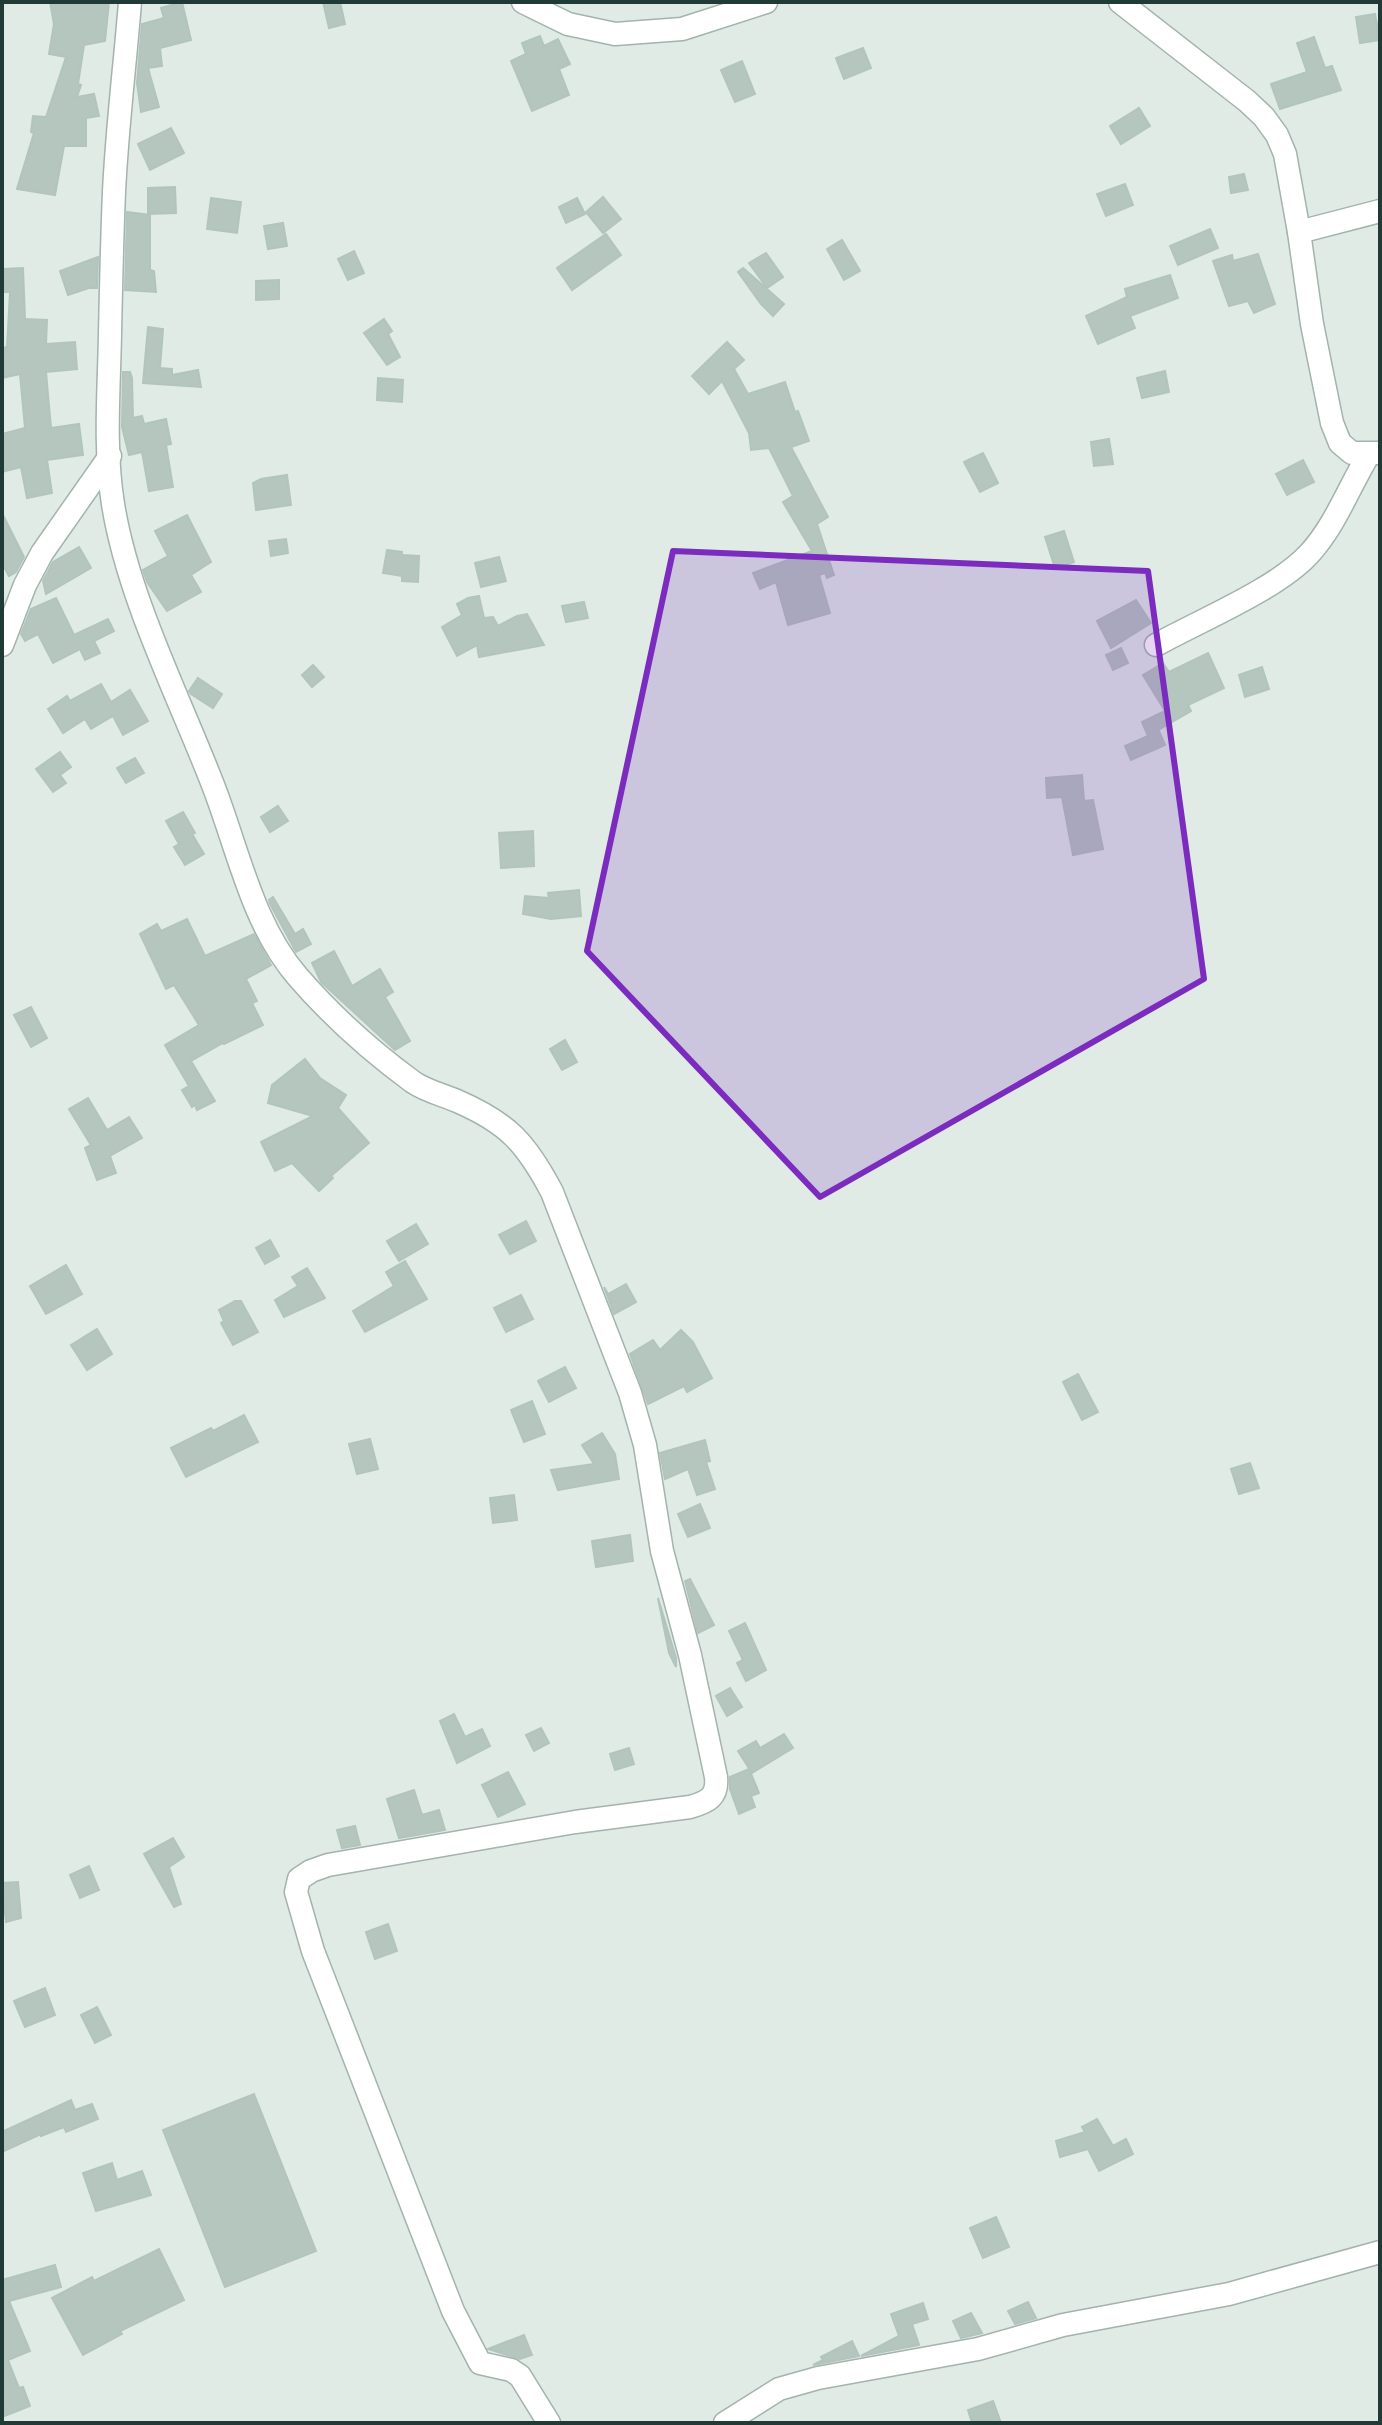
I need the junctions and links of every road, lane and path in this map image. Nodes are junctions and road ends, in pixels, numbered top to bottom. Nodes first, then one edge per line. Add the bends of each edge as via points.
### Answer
1 (130, 2) edge
2 (523, 2) edge
3 (766, 2) edge
4 (1120, 2) edge
5 (1380, 211) edge
6 (1299, 232) junction
7 (1374, 454) edge
8 (110, 456) junction
9 (2, 645) edge
10 (1156, 645) dead end
11 (1380, 2252) edge
12 (549, 2423) edge
13 (725, 2423) edge

1 - 8 street via 114,189
2 - 3 street via 568,24 615,34 682,29
4 - 6 street via 1264,117 1285,154
5 - 6 street
6 - 7 street via 1332,423 1340,443 1352,453
7 - 10 street via 1309,554 1266,586
8 - 9 street via 42,553
8 - 12 street via 113,503 126,557 262,920 297,976 371,1048 417,1085 503,1124 536,1162 599,1308 645,1445 662,1551 716,1777 712,1797 690,1807 328,1865 299,1879 296,1892 313,1951 458,2322 480,2363 520,2376
11 - 13 street via 1229,2294 818,2378 779,2389

